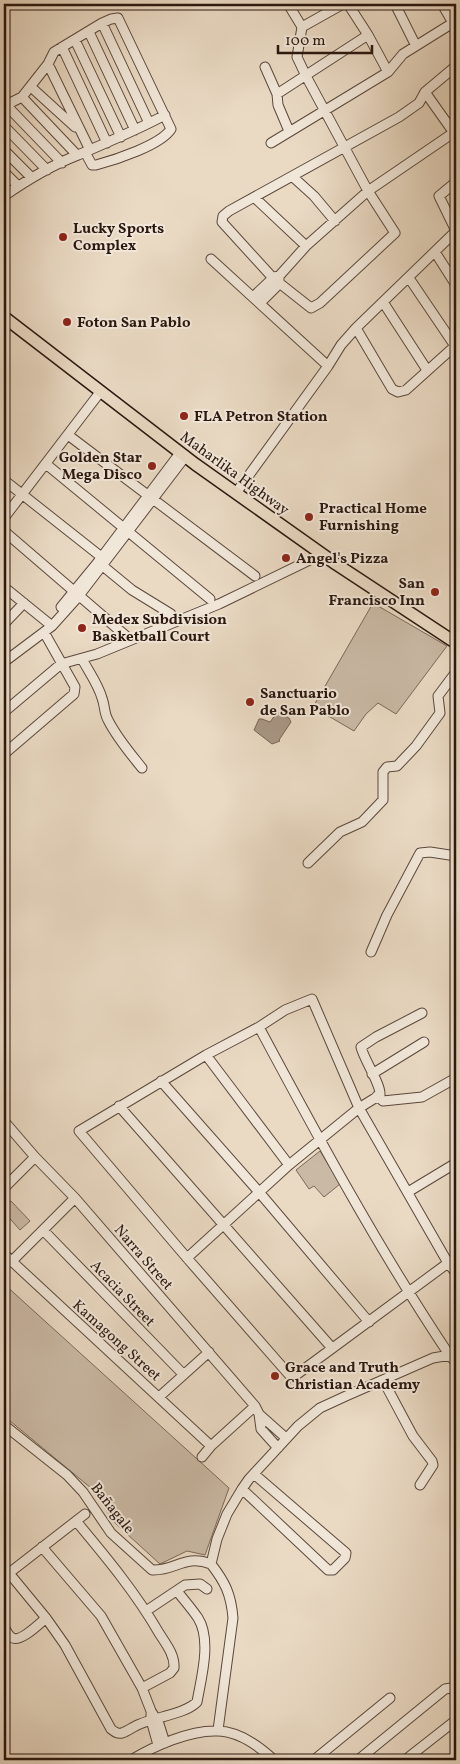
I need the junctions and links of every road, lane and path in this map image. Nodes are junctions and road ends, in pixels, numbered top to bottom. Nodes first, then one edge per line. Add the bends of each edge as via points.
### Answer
1 (288, 4) edge
2 (343, 4) edge
3 (348, 4) edge
4 (395, 4) edge
5 (442, 4) edge
6 (455, 22) edge
7 (102, 23) junction
8 (302, 27) junction
9 (89, 32) junction
10 (368, 36) junction
11 (75, 40) junction
12 (416, 46) junction
13 (62, 47) junction
14 (48, 64) junction
15 (456, 66) edge
16 (265, 67) dead end
17 (388, 72) junction
18 (306, 76) junction
19 (31, 87) junction
20 (425, 92) junction
21 (277, 94) junction
22 (22, 97) junction
23 (5, 105) edge
24 (324, 110) junction
25 (165, 114) junction
26 (149, 123) junction
27 (4, 126) edge
28 (135, 130) junction
29 (80, 131) junction
30 (289, 131) junction
31 (455, 132) edge
32 (121, 137) junction
33 (107, 143) junction
34 (271, 143) dead end
35 (345, 148) junction
36 (4, 150) edge
37 (84, 152) junction
38 (62, 163) junction
39 (47, 170) junction
40 (4, 172) edge
41 (293, 177) junction
42 (32, 178) junction
43 (456, 182) edge
44 (18, 186) junction
45 (368, 191) junction
46 (4, 196) edge
47 (254, 198) junction
48 (335, 221) junction
49 (456, 231) edge
50 (306, 246) junction
51 (435, 252) junction
52 (211, 259) dead end
53 (409, 278) junction
54 (277, 279) junction
55 (456, 285) edge
56 (257, 300) junction
57 (383, 302) junction
58 (4, 317) edge
59 (356, 328) junction
60 (455, 345) edge
61 (328, 366) junction
62 (427, 370) junction
63 (101, 391) junction
64 (68, 435) junction
65 (183, 455) junction
66 (46, 464) junction
67 (4, 480) edge
68 (236, 493) junction
69 (22, 494) junction
70 (149, 498) junction
71 (4, 518) edge
72 (126, 529) junction
73 (4, 532) edge
74 (322, 554) junction
75 (102, 561) junction
76 (255, 576) dead end
77 (4, 587) edge
78 (76, 594) junction
79 (210, 598) dead end
80 (24, 603) junction
81 (170, 614) dead end
82 (4, 624) edge
83 (47, 628) junction
84 (126, 636) dead end
85 (456, 643) edge
86 (82, 659) junction
87 (4, 662) edge
88 (61, 664) junction
89 (456, 672) edge
90 (4, 712) edge
91 (4, 754) edge
92 (142, 768) dead end
93 (456, 856) edge
94 (308, 863) dead end
95 (371, 952) dead end
96 (422, 1012) dead end
97 (259, 1027) junction
98 (424, 1042) dead end
99 (206, 1055) junction
100 (372, 1074) junction
101 (456, 1078) edge
102 (161, 1081) junction
103 (377, 1096) junction
104 (119, 1106) junction
105 (359, 1108) junction
106 (4, 1121) edge
107 (319, 1141) junction
108 (35, 1156) junction
109 (456, 1164) edge
110 (289, 1165) junction
111 (4, 1188) edge
112 (259, 1192) junction
113 (408, 1192) junction
114 (75, 1198) junction
115 (223, 1225) junction
116 (43, 1230) junction
117 (4, 1254) edge
118 (187, 1258) junction
119 (456, 1258) edge
120 (11, 1262) junction
121 (448, 1263) junction
122 (456, 1273) edge
123 (409, 1292) junction
124 (369, 1322) junction
125 (332, 1348) junction
126 (209, 1352) junction
127 (454, 1357) edge
128 (183, 1374) junction
129 (384, 1380) junction
130 (159, 1397) junction
131 (257, 1410) junction
132 (4, 1425) edge
133 (286, 1438) junction
134 (211, 1446) junction
135 (278, 1448) junction
136 (202, 1457) dead end
137 (254, 1474) junction
138 (420, 1486) dead end
139 (242, 1489) junction
140 (85, 1514) dead end
141 (76, 1521) junction
142 (42, 1547) junction
143 (211, 1564) junction
144 (6, 1575) edge
145 (206, 1589) dead end
146 (177, 1591) junction
147 (146, 1611) junction
148 (46, 1618) junction
149 (4, 1627) edge
150 (142, 1688) junction
151 (456, 1691) edge
152 (390, 1698) dead end
153 (153, 1716) junction
154 (456, 1720) edge
155 (218, 1730) junction
156 (161, 1744) junction
157 (456, 1757) edge
158 (131, 1760) edge
159 (274, 1760) edge
160 (314, 1760) edge
161 (359, 1760) edge
162 (405, 1760) edge
163 (452, 1760) edge

1 - 8 street
2 - 8 street
3 - 10 street
4 - 12 street
5 - 6 street
6 - 12 street
7 - 9 street
7 - 25 street via 115,18 120,20
7 - 26 street
8 - 18 street via 297,57
9 - 11 street
9 - 28 street
10 - 17 street
10 - 18 street
11 - 13 street
11 - 32 street
12 - 17 street via 403,54
13 - 14 street via 54,52
13 - 33 street
14 - 19 street
14 - 29 street
15 - 20 street
16 - 21 street
17 - 24 street
18 - 21 street
18 - 24 street
19 - 22 street
19 - 29 street
20 - 31 street
20 - 35 street via 419,103 399,118
21 - 30 street
22 - 23 street
22 - 37 street
23 - 38 street
24 - 30 street
24 - 35 street
25 - 26 street
25 - 37 street via 172,129 147,146 96,165 92,165
26 - 28 street
27 - 39 street
28 - 32 street
29 - 37 street
30 - 34 street
31 - 45 street
32 - 33 street
33 - 37 street
35 - 41 street
35 - 45 street
36 - 42 street
37 - 38 street
38 - 39 street
39 - 42 street
40 - 44 street
41 - 47 street
41 - 48 street
42 - 44 street
43 - 49 street via 439,196
44 - 46 street
45 - 48 street
45 - 54 street via 395,233 310,308
47 - 50 street
47 - 54 street via 229,211 222,222
48 - 50 street
49 - 51 street
50 - 54 street
51 - 53 street
51 - 55 street
52 - 56 street
53 - 57 street
53 - 60 street
54 - 56 street
56 - 61 street
57 - 59 street
57 - 62 street
58 - 63 main road, Maharlika Highway
59 - 61 street
59 - 62 street via 392,389 398,392 406,390
60 - 62 street
61 - 68 street
63 - 64 street
63 - 65 main road, Maharlika Highway
64 - 66 street
64 - 70 street
65 - 68 main road, Maharlika Highway
65 - 70 street
66 - 69 street
66 - 72 street
67 - 69 street
68 - 74 main road, Maharlika Highway
69 - 71 street
69 - 75 street
70 - 72 street
70 - 76 street
72 - 75 street
72 - 79 street
73 - 78 street
74 - 85 main road, Maharlika Highway
74 - 86 street via 219,604
75 - 78 street
75 - 81 street via 132,590
77 - 80 street
78 - 83 street
78 - 84 street
80 - 82 street
80 - 83 street
83 - 87 street
83 - 88 street
86 - 88 street
86 - 92 street via 101,693 107,719
88 - 90 street
88 - 91 street via 75,687 74,694
89 - 94 street via 438,696 440,713 416,746 396,766 383,772 383,800 362,822 340,832
93 - 95 street via 430,852 420,854
96 - 100 street via 361,1047
97 - 99 street
97 - 105 street via 285,1010 312,999
97 - 107 street
98 - 100 street
99 - 102 street
99 - 110 street
100 - 103 street via 380,1090
101 - 103 street via 422,1098 383,1101
102 - 104 street
102 - 112 street
103 - 105 street
104 - 115 street
104 - 118 street via 79,1131
105 - 107 street
105 - 113 street
106 - 108 street, Narra Street
107 - 110 street
107 - 123 street
108 - 111 street
108 - 114 street, Narra Street
109 - 113 street
110 - 112 street
112 - 115 street
112 - 124 street
113 - 121 street
114 - 116 street
114 - 126 street, Narra Street
115 - 118 street
115 - 125 street
116 - 120 street
116 - 128 street, Acacia Street
117 - 120 street, Kamagong Street
118 - 125 street via 292,1378
119 - 121 street
120 - 130 street, Kamagong Street
121 - 122 street
121 - 123 street
123 - 124 street
123 - 127 street
124 - 125 street
126 - 128 street
126 - 131 street, Narra Street
127 - 129 street via 434,1358
128 - 130 street
129 - 133 street via 320,1408
129 - 138 street via 413,1436 432,1461 433,1465
130 - 134 street, Kamagong Street
131 - 133 street, Narra Street
131 - 134 street
131 - 135 street, Narra Street via 261,1429
132 - 143 street, Bañagale via 67,1475 111,1533 152,1570 193,1560
133 - 135 street
134 - 136 street
135 - 137 street
137 - 139 street
137 - 139 street via 346,1553 345,1558 333,1570 328,1570
139 - 143 street via 227,1514
140 - 141 street
141 - 142 street
141 - 147 street via 122,1576
142 - 144 street
142 - 150 street via 101,1616
143 - 155 street via 228,1589 232,1603
144 - 148 street
145 - 146 street via 200,1584 193,1584
146 - 147 street
146 - 153 street via 203,1630 205,1642 197,1702 185,1710
147 - 150 street via 175,1663 170,1673
148 - 149 street via 21,1638 11,1638
148 - 153 street via 79,1668 111,1729 121,1733
150 - 153 street
151 - 161 street via 445,1689
152 - 160 street
153 - 156 street
154 - 162 street
155 - 156 street via 191,1734
155 - 159 street via 261,1747
156 - 158 street
157 - 163 street

